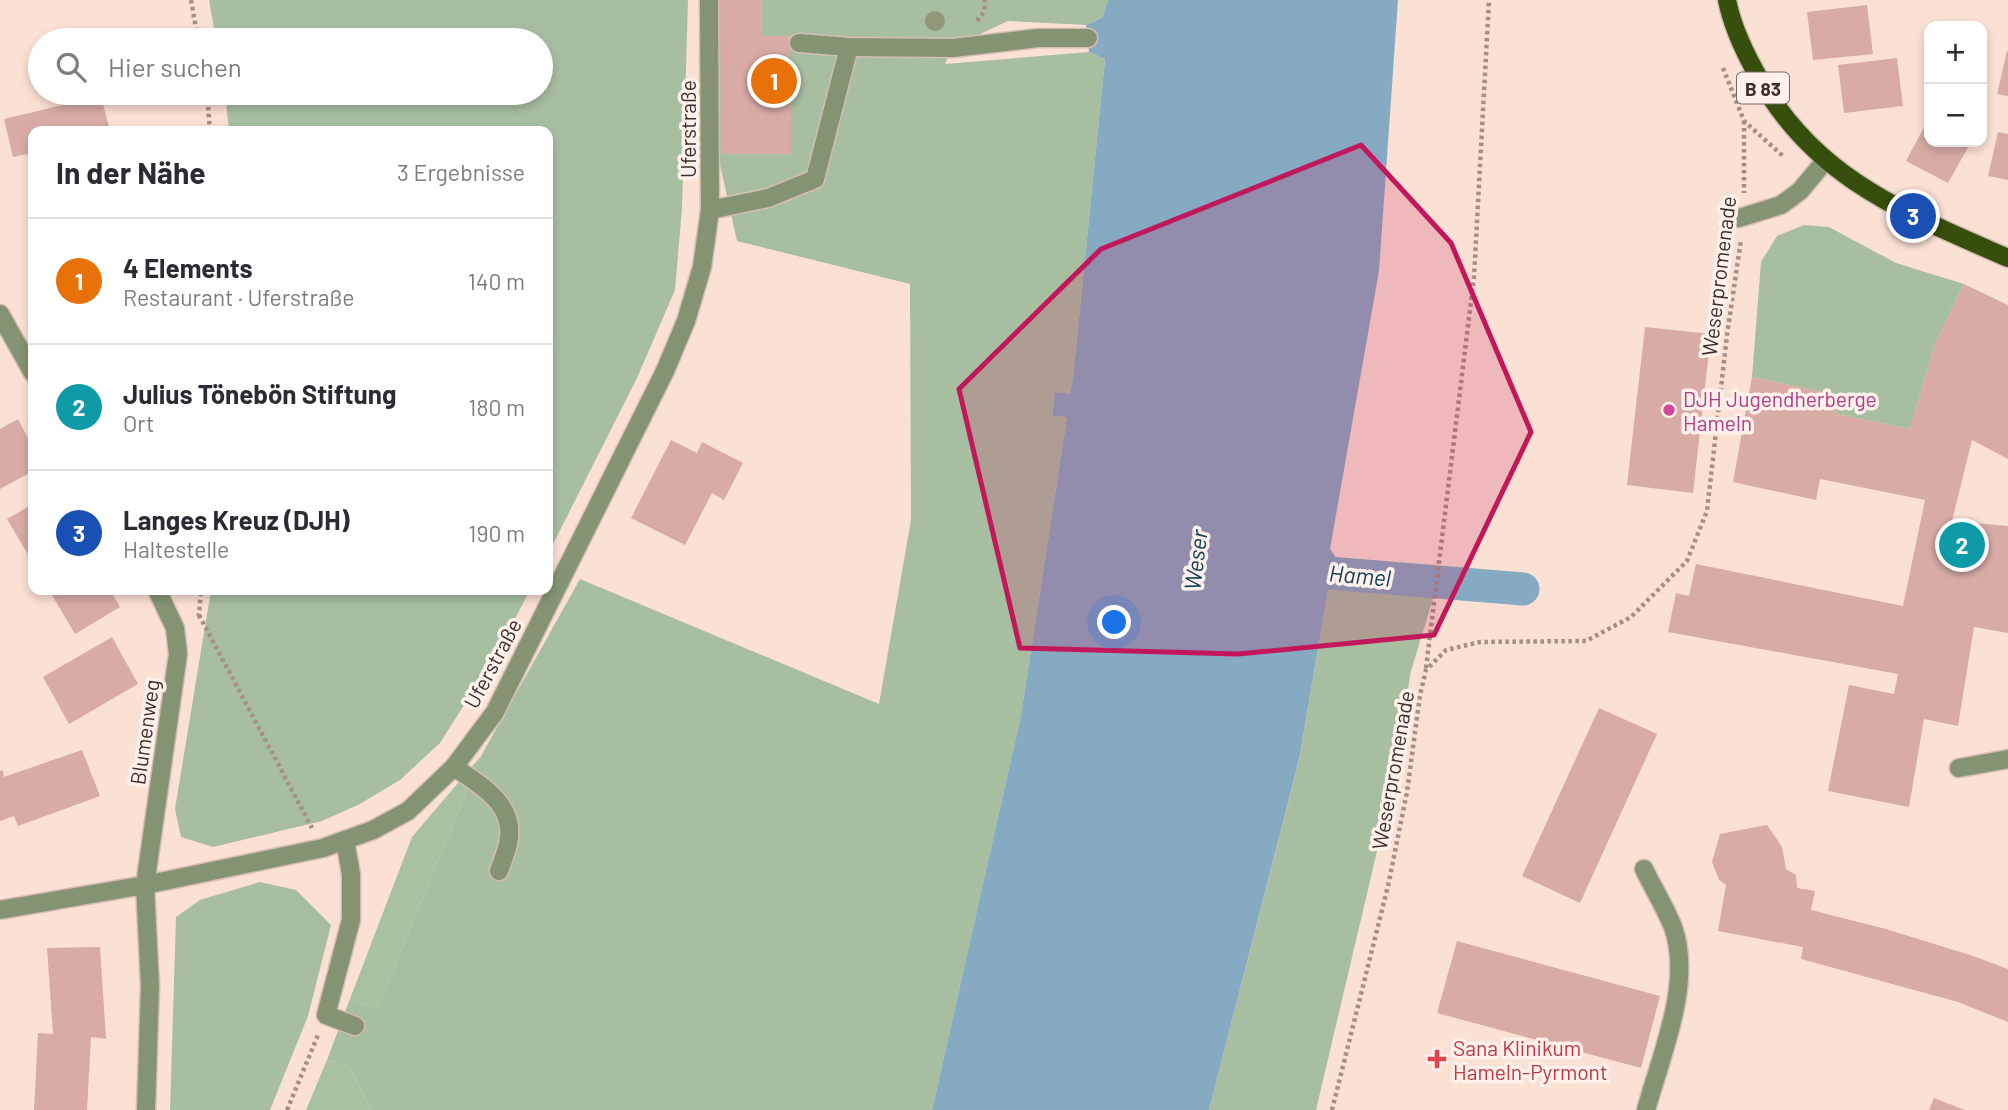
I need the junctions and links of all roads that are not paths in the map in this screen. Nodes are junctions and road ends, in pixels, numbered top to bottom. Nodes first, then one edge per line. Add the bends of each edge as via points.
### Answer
1 (709, 0) edge
2 (1727, 0) edge
3 (1088, 38) dead end
4 (799, 43) dead end
5 (849, 47) junction
6 (1825, 161) junction
7 (710, 210) junction
8 (1741, 218) road end
9 (2008, 258) edge
10 (0, 314) edge
11 (28, 364) edge
12 (159, 595) edge
13 (553, 595) edge
14 (553, 595) edge
15 (2008, 759) edge
16 (454, 767) junction
17 (1959, 768) dead end
18 (345, 840) junction
19 (1644, 869) dead end
20 (499, 871) dead end
21 (145, 885) junction
22 (0, 910) edge
23 (355, 1026) dead end
24 (146, 1110) edge
25 (1646, 1110) edge

1 - 7 street, Uferstraße
2 - 6 main road, B 83 via 1731,20 1769,99
3 - 5 street via 1038,38 953,48
4 - 5 street
5 - 7 street via 815,179 768,198
6 - 8 street via 1800,191 1781,205
6 - 9 main road, B 83 via 1913,216
7 - 14 street, Uferstraße via 702,267 686,321
10 - 11 street
12 - 21 street, Blumenweg via 175,628 178,654
13 - 16 street, Uferstraße via 495,712
15 - 17 street
16 - 18 street, Uferstraße via 408,811
16 - 20 street via 492,793 507,816 509,843
18 - 21 street, Uferstraße
18 - 23 street via 351,920 326,1015
19 - 25 street via 1673,927 1679,959 1678,996
21 - 22 street, Uferstraße
21 - 24 street via 150,986

